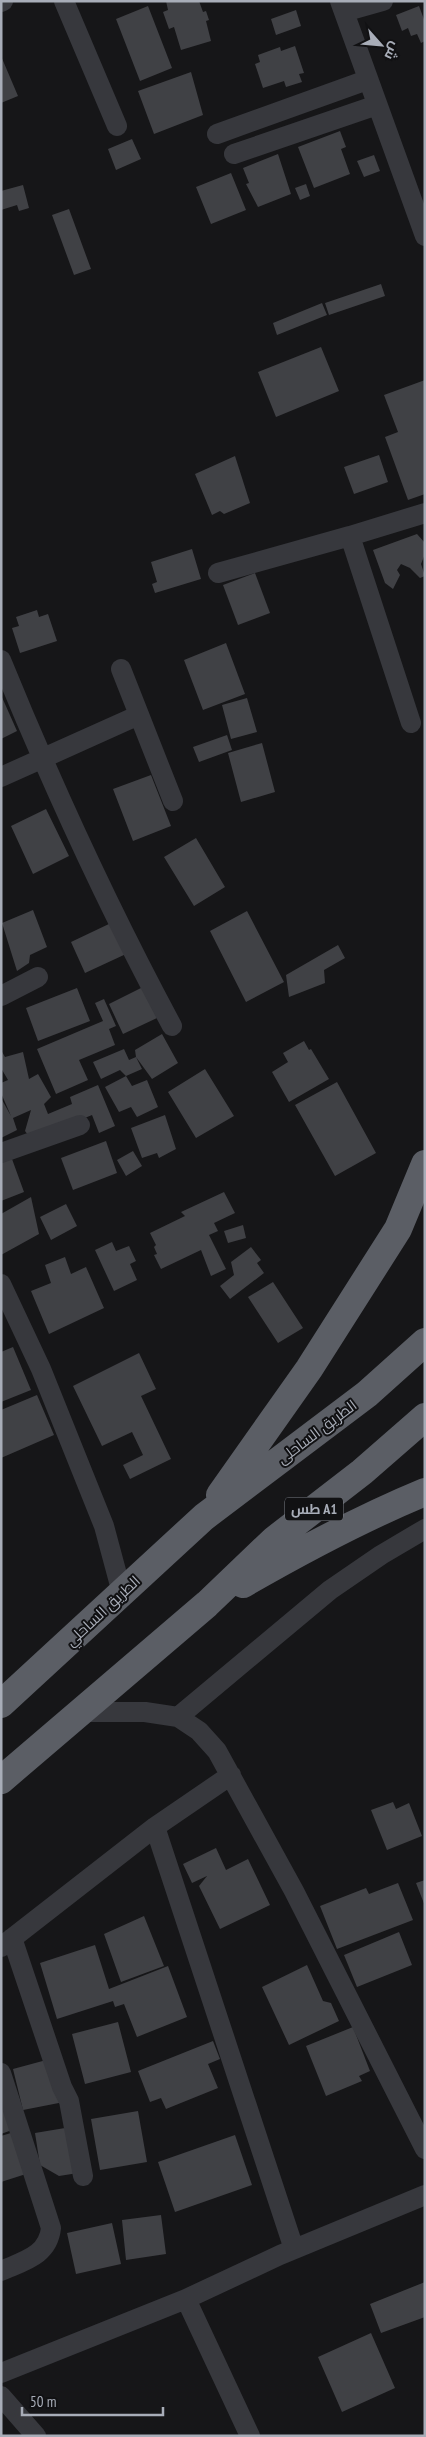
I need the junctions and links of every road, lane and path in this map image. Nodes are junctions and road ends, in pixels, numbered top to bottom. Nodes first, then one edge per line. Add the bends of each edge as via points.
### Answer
1 (64, 1) edge
2 (383, 1) edge
3 (342, 7) edge
4 (367, 80) junction
5 (377, 105) junction
6 (117, 126) dead end
7 (217, 134) dead end
8 (234, 154) dead end
9 (425, 236) edge
10 (425, 513) edge
11 (350, 536) junction
12 (218, 573) dead end
13 (1, 660) edge
14 (121, 668) dead end
15 (139, 715) junction
16 (411, 723) dead end
17 (41, 758) junction
18 (1, 776) edge
19 (173, 801) dead end
20 (38, 977) dead end
21 (1, 996) edge
22 (172, 1026) dead end
23 (80, 1125) dead end
24 (1, 1153) edge
25 (425, 1164) edge
26 (1, 1284) edge
27 (425, 1342) edge
28 (425, 1417) edge
29 (425, 1492) edge
30 (204, 1517) junction
31 (425, 1529) edge
32 (122, 1593) junction
33 (207, 1604) junction
34 (1, 1704) edge
35 (79, 1712) junction
36 (178, 1717) junction
37 (231, 1775) junction
38 (1, 1780) edge
39 (155, 1827) junction
40 (7, 1942) edge
41 (1, 2072) edge
42 (425, 2149) edge
43 (83, 2176) dead end
44 (425, 2195) edge
45 (294, 2249) junction
46 (1, 2270) edge
47 (186, 2299) junction
48 (1, 2373) edge
49 (1, 2396) edge
50 (36, 2436) edge
51 (250, 2436) edge

1 - 6 street
2 - 3 street
3 - 4 street
4 - 5 street
4 - 7 street
5 - 8 street
5 - 9 street
10 - 11 street
11 - 12 street
11 - 16 street
13 - 17 street
14 - 15 street
15 - 17 street
15 - 19 street
17 - 18 street
17 - 22 street via 137,961
20 - 21 street
23 - 24 street
25 - 30 highway via 398,1229 309,1369
26 - 32 street via 41,1368 104,1526
27 - 30 highway, الطريق الساحلى via 367,1394
28 - 33 highway, طس A1 via 362,1472 274,1540
29 - 33 highway via 292,1556
30 - 32 highway, الطريق الساحلي
31 - 36 street via 330,1590
32 - 34 highway, الطريق الساحلي
33 - 35 highway, طس A1
35 - 36 street via 145,1712
35 - 38 highway, طس A1
36 - 37 street via 199,1731 217,1751
37 - 39 street
37 - 42 street
39 - 40 street
39 - 45 street
40 - 43 street via 69,2101
41 - 46 street via 51,2228 50,2239 40,2253
44 - 45 street
45 - 47 street
47 - 48 street
47 - 51 street
49 - 50 street

